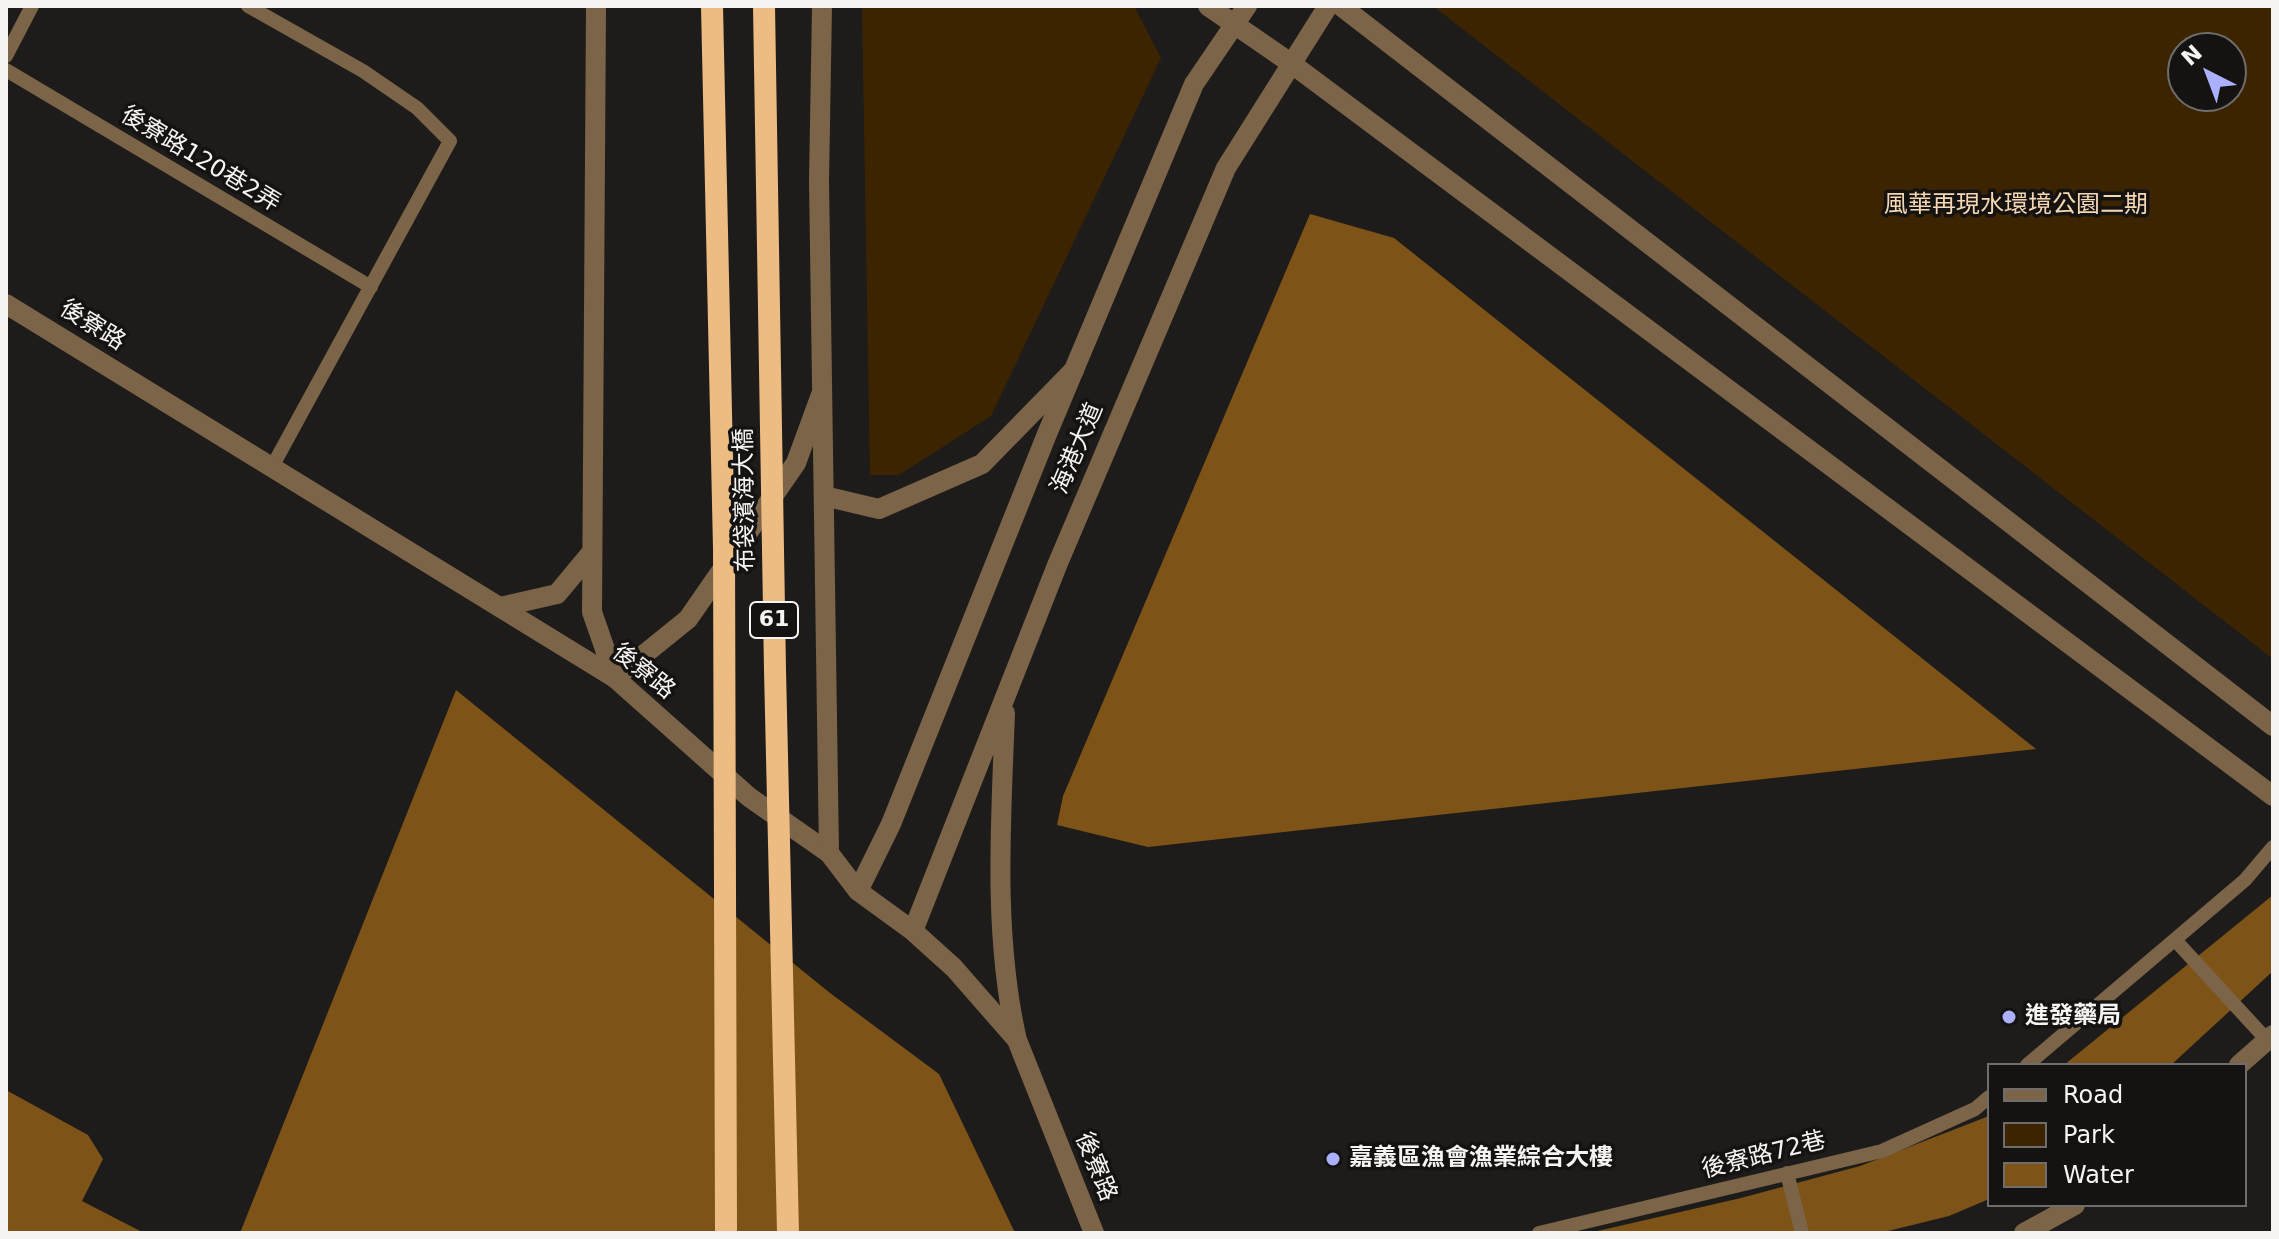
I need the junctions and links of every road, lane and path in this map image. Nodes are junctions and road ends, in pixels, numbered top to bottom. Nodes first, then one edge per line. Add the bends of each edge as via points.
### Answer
1 (32, 6) edge
2 (248, 6) edge
3 (596, 6) edge
4 (712, 6) edge
5 (764, 6) edge
6 (822, 6) edge
7 (1208, 6) edge
8 (1247, 6) edge
9 (1328, 6) edge
10 (1341, 6) edge
11 (1235, 24) junction
12 (6, 56) edge
13 (1292, 64) junction
14 (6, 70) edge
15 (371, 287) junction
16 (6, 304) edge
17 (1074, 370) junction
18 (822, 392) junction
19 (272, 467) junction
20 (824, 496) junction
21 (592, 552) junction
22 (500, 607) junction
23 (615, 678) junction
24 (1005, 700) junction
25 (2273, 726) edge
26 (2273, 796) edge
27 (2273, 847) edge
28 (829, 853) junction
29 (858, 891) junction
30 (913, 931) junction
31 (2176, 941) junction
32 (2270, 1038) edge
33 (1017, 1040) junction
34 (2029, 1063) edge
35 (2241, 1063) edge
36 (1987, 1099) edge
37 (1787, 1173) junction
38 (2071, 1207) edge
39 (1093, 1232) edge
40 (726, 1233) edge
41 (788, 1233) edge
42 (1539, 1233) edge
43 (1802, 1233) edge
44 (2024, 1233) edge

1 - 12 lane
2 - 15 lane via 363,71 417,108 450,141
3 - 21 street
4 - 40 highway, 布袋濱海大橋 / 61, bridge via 724,548
5 - 41 highway, 布袋濱海大橋 / 61, bridge
6 - 18 street
7 - 11 street
8 - 11 street, 海港大道
9 - 13 street, 海港大道
10 - 25 street
11 - 13 street
11 - 17 street, 海港大道 via 1194,84
13 - 24 street, 海港大道 via 1226,168
13 - 26 street
14 - 15 lane, 後寮路120巷2弄
15 - 19 lane
16 - 19 street, 後寮路
17 - 20 street via 982,464 879,509
17 - 29 street, 海港大道 via 891,824
18 - 20 street
18 - 23 street via 796,463 688,619
19 - 22 street, 後寮路
20 - 28 street
21 - 22 street via 557,594
21 - 23 street via 592,612
22 - 23 street, 後寮路
23 - 28 street, 後寮路 via 749,797
24 - 30 street, 海港大道
24 - 33 street via 1000,868 1007,995
27 - 31 lane via 2245,880
28 - 29 street, 後寮路
29 - 30 street, 後寮路
30 - 33 street, 後寮路 via 954,968
31 - 32 lane
31 - 34 lane
32 - 35 street
33 - 39 street, 後寮路
36 - 37 lane, 後寮路72巷 via 1882,1151
37 - 42 lane, 後寮路72巷
37 - 43 lane
38 - 44 street

